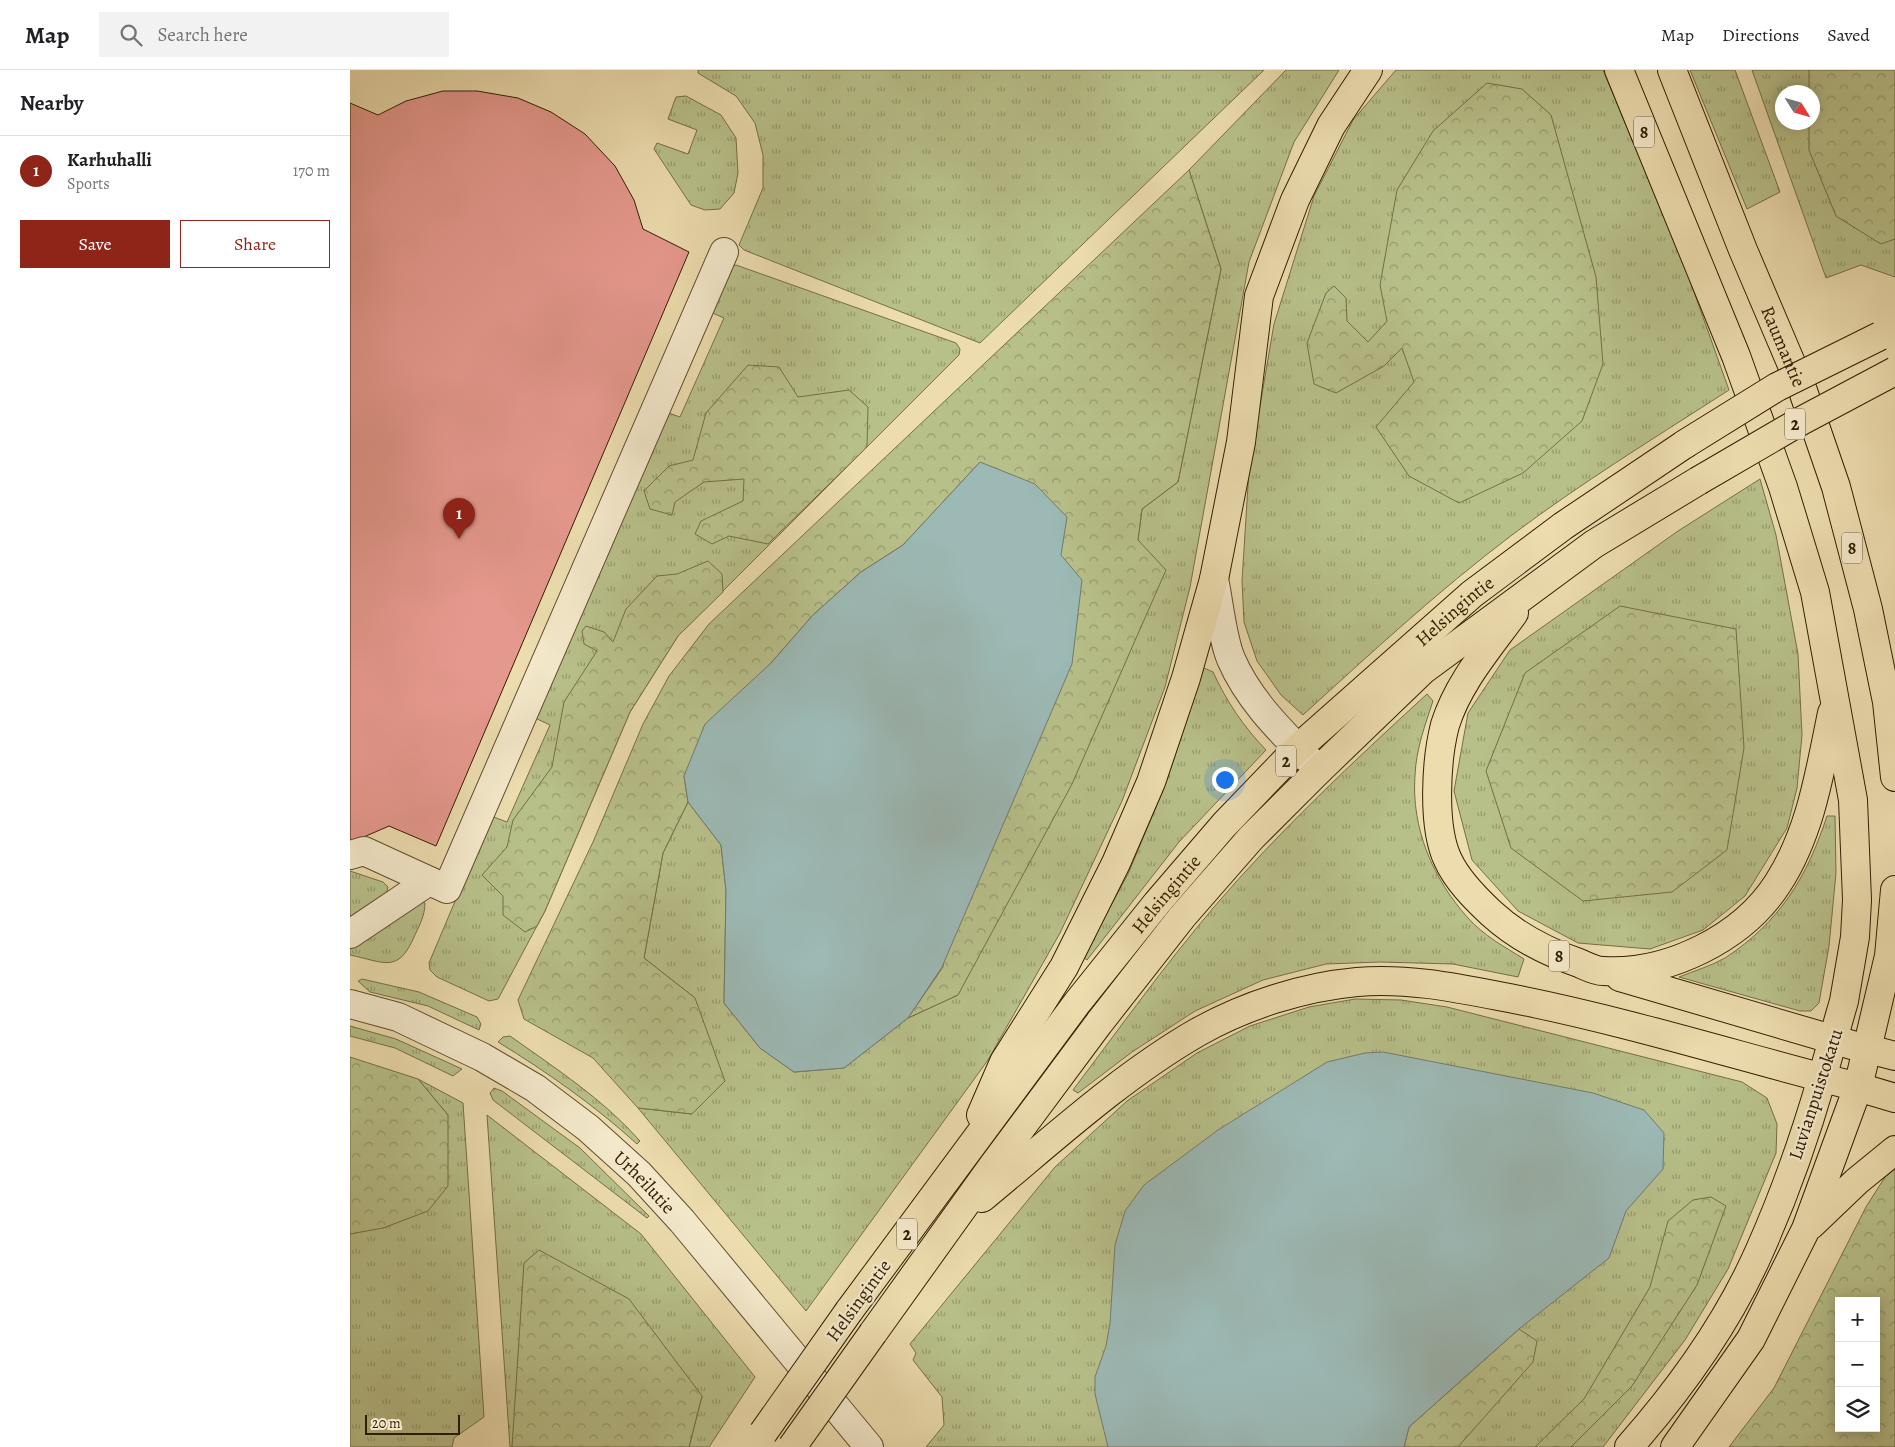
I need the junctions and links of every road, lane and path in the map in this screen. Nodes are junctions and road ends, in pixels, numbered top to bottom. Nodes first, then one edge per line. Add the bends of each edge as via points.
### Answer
1 (1368, 70) edge
2 (1619, 70) edge
3 (1672, 70) edge
4 (724, 252) dead end
5 (1887, 333) edge
6 (1895, 372) edge
7 (1214, 579) junction
8 (1529, 593) junction
9 (1835, 699) junction
10 (1298, 748) junction
11 (1319, 770) junction
12 (1895, 777) edge
13 (350, 855) edge
14 (429, 881) junction
15 (1895, 890) edge
16 (350, 934) edge
17 (1892, 962) edge
18 (1601, 971) junction
19 (350, 1004) edge
20 (1834, 1040) junction
21 (1868, 1049) junction
22 (1895, 1056) edge
23 (1822, 1078) junction
24 (1858, 1086) junction
25 (1895, 1098) edge
26 (1895, 1150) edge
27 (964, 1156) junction
28 (954, 1222) junction
29 (1806, 1229) junction
30 (758, 1440) edge
31 (792, 1447) edge
32 (869, 1447) edge
33 (1630, 1447) edge
34 (1675, 1447) edge

1 - 7 main road via 1319,150 1295,200 1259,296 1241,442
2 - 9 main road, 8 via 1736,356 1784,487 1815,592
3 - 12 main road, Raumantie / 8 via 1803,390 1836,486 1868,609 1887,702
4 - 14 street via 447,889
5 - 10 main road, Helsingintie / 2, bridge via 1777,387 1563,526 1472,594
6 - 8 main road, Helsingintie / 2, bridge via 1801,421 1698,481 1594,544
7 - 10 street via 1230,657 1252,696
7 - 27 main road via 1186,678 1151,782 1116,863 1064,967 1004,1062
8 - 11 main road, Helsingintie / 2 via 1423,670
8 - 18 main road, 8 via 1461,686 1446,724 1437,778 1438,820 1448,860 1472,895 1506,926 1551,953
9 - 18 main road, 8 via 1817,785 1800,844 1777,884 1741,924 1690,955 1648,969
9 - 20 main road, Luvianpuistokatu via 1854,800 1857,900 1855,937
10 - 11 street
10 - 27 main road, Helsingintie / 2 via 1224,825 1157,903 1077,1003
11 - 28 main road, Helsingintie / 2 via 1251,838 1182,917 1099,1023
13 - 14 street via 364,851
14 - 16 street
15 - 17 main road
17 - 21 main road, Luvianpuistokatu
18 - 20 main road
19 - 32 street, Urheilutie via 398,1016 482,1057 535,1088 588,1128 639,1174 682,1221
20 - 21 main road
20 - 23 main road, Luvianpuistokatu
21 - 22 main road
21 - 24 main road, Luvianpuistokatu
23 - 24 main road
23 - 28 main road via 1594,1015 1436,985 1360,982 1309,988 1258,1005 1199,1031 1142,1069
23 - 33 main road, Luvianpuistokatu via 1809,1122 1759,1253 1725,1317
24 - 25 main road
24 - 29 main road, Luvianpuistokatu
26 - 29 main road
27 - 30 main road, Helsingintie / 2, bridge
28 - 31 main road, Helsingintie / 2, bridge
29 - 34 main road, Luvianpuistokatu via 1752,1339

